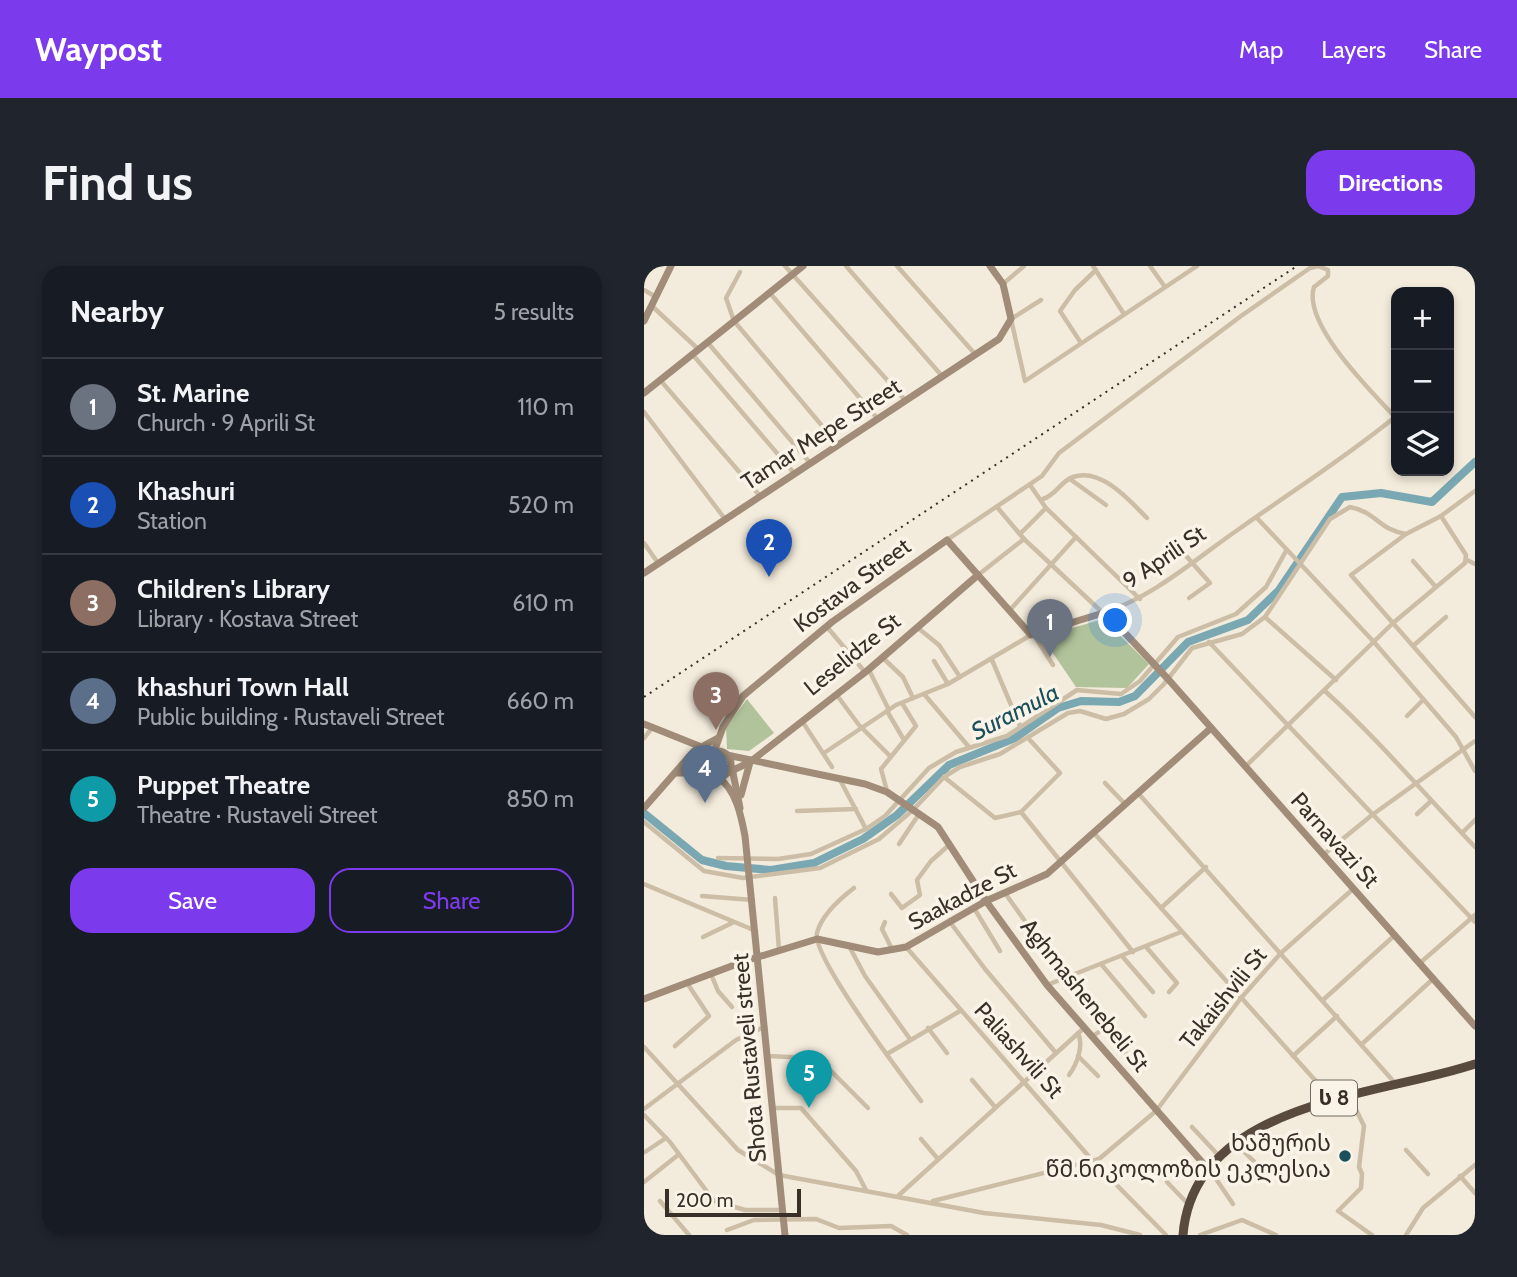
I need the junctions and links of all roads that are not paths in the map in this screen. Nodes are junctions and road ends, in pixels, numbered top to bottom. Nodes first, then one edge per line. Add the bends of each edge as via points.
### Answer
1 (671, 266) edge
2 (785, 266) edge
3 (803, 266) edge
4 (846, 266) edge
5 (897, 266) edge
6 (990, 266) edge
7 (1024, 266) edge
8 (1150, 266) edge
9 (1197, 266) edge
10 (1094, 268) edge
11 (740, 272) dead end
12 (792, 273) junction
13 (1003, 284) junction
14 (1165, 287) junction
15 (644, 290) edge
16 (768, 292) junction
17 (657, 297) junction
18 (1041, 300) dead end
19 (652, 306) junction
20 (1124, 314) junction
21 (1011, 319) junction
22 (644, 321) edge
23 (734, 321) junction
24 (707, 342) junction
25 (1081, 343) junction
26 (695, 352) junction
27 (975, 355) junction
28 (944, 377) junction
29 (661, 381) junction
30 (644, 393) edge
31 (906, 401) junction
32 (644, 412) edge
33 (1392, 413) edge
34 (879, 421) junction
35 (1391, 421) edge
36 (840, 446) junction
37 (812, 464) junction
38 (795, 475) junction
39 (1070, 478) junction
40 (1030, 485) junction
41 (1475, 491) edge
42 (760, 497) junction
43 (1042, 499) junction
44 (1106, 505) dead end
45 (997, 507) junction
46 (1046, 508) junction
47 (1441, 516) junction
48 (1147, 518) dead end
49 (1257, 518) junction
50 (725, 519) junction
51 (1020, 534) junction
52 (1406, 534) junction
53 (1076, 537) junction
54 (1024, 539) junction
55 (947, 540) junction
56 (1173, 541) dead end
57 (644, 543) edge
58 (1288, 552) junction
59 (1467, 560) junction
60 (1413, 561) dead end
61 (659, 563) junction
62 (1191, 564) junction
63 (1475, 564) edge
64 (1051, 565) junction
65 (1301, 566) junction
66 (644, 573) edge
67 (978, 575) junction
68 (1435, 586) junction
69 (1189, 598) dead end
70 (1140, 599) junction
71 (1009, 611) junction
72 (1103, 613) junction
73 (1265, 617) junction
74 (1446, 617) dead end
75 (1393, 623) junction
76 (827, 626) junction
77 (916, 626) junction
78 (1032, 635) junction
79 (1209, 642) junction
80 (1374, 642) junction
81 (1413, 646) junction
82 (883, 657) junction
83 (992, 660) junction
84 (934, 662) dead end
85 (1053, 665) dead end
86 (1155, 665) junction
87 (867, 671) junction
88 (960, 677) junction
89 (1168, 678) junction
90 (1336, 680) junction
91 (948, 684) junction
92 (1325, 691) junction
93 (836, 694) junction
94 (924, 694) junction
95 (913, 698) junction
96 (1423, 699) junction
97 (902, 703) junction
98 (888, 711) junction
99 (1407, 716) dead end
100 (1475, 717) edge
101 (801, 720) junction
102 (644, 724) edge
103 (1020, 726) junction
104 (1290, 726) junction
105 (653, 727) junction
106 (1211, 728) junction
107 (863, 729) junction
108 (644, 738) edge
109 (718, 738) junction
110 (1028, 738) junction
111 (904, 740) junction
112 (1475, 741) edge
113 (969, 747) junction
114 (698, 749) junction
115 (1463, 749) junction
116 (714, 752) junction
117 (824, 753) junction
118 (727, 755) junction
119 (890, 756) junction
120 (750, 762) junction
121 (832, 766) dead end
122 (1245, 767) junction
123 (730, 769) junction
124 (707, 770) junction
125 (1475, 771) edge
126 (676, 773) junction
127 (718, 777) junction
128 (839, 777) junction
129 (944, 777) junction
130 (1105, 783) dead end
131 (1416, 784) junction
132 (887, 792) junction
133 (1138, 793) junction
134 (740, 799) junction
135 (899, 800) junction
136 (1430, 802) junction
137 (1126, 805) junction
138 (646, 806) edge
139 (856, 809) junction
140 (915, 810) junction
141 (797, 811) dead end
142 (740, 812) junction
143 (1021, 812) junction
144 (1417, 814) dead end
145 (1372, 815) junction
146 (1475, 820) edge
147 (644, 822) edge
148 (866, 829) junction
149 (1094, 833) junction
150 (1462, 833) junction
151 (899, 844) dead end
152 (950, 845) junction
153 (1475, 847) edge
154 (1323, 855) junction
155 (718, 858) dead end
156 (748, 858) junction
157 (1062, 862) junction
158 (1206, 867) junction
159 (750, 877) junction
160 (644, 884) edge
161 (854, 887) dead end
162 (1353, 889) junction
163 (1005, 893) junction
164 (891, 894) dead end
165 (702, 895) dead end
166 (775, 898) dead end
167 (754, 900) junction
168 (986, 901) junction
169 (974, 908) junction
170 (1161, 908) junction
171 (1474, 918) edge
172 (733, 922) junction
173 (884, 922) dead end
174 (950, 922) junction
175 (1027, 924) dead end
176 (757, 931) junction
177 (1181, 932) junction
178 (1395, 935) junction
179 (703, 937) dead end
180 (817, 939) junction
181 (848, 943) junction
182 (906, 947) junction
183 (1147, 948) junction
184 (892, 950) junction
185 (779, 951) junction
186 (1000, 951) dead end
187 (1049, 951) dead end
188 (1133, 952) junction
189 (1282, 953) junction
190 (1122, 956) junction
191 (758, 957) junction
192 (1420, 963) junction
193 (1101, 964) junction
194 (711, 974) junction
195 (1070, 975) junction
196 (1434, 978) junction
197 (687, 984) junction
198 (1048, 985) junction
199 (1153, 992) dead end
200 (1170, 992) dead end
201 (644, 999) edge
202 (1241, 999) junction
203 (1323, 1000) junction
204 (732, 1007) dead end
205 (960, 1010) junction
206 (1145, 1016) dead end
207 (1337, 1016) junction
208 (1475, 1026) edge
209 (764, 1027) junction
210 (928, 1028) junction
211 (1081, 1030) junction
212 (1092, 1037) junction
213 (910, 1039) junction
214 (1362, 1044) junction
215 (675, 1046) dead end
216 (644, 1048) edge
217 (947, 1053) dead end
218 (1056, 1053) junction
219 (887, 1054) junction
220 (768, 1056) junction
221 (1078, 1056) junction
222 (1293, 1056) junction
223 (1129, 1057) dead end
224 (1475, 1064) edge
225 (1069, 1075) dead end
226 (1098, 1076) dead end
227 (972, 1080) dead end
228 (1023, 1081) junction
229 (678, 1084) junction
230 (1397, 1085) junction
231 (1348, 1094) junction
232 (1331, 1098) junction
233 (920, 1101) dead end
234 (995, 1107) junction
235 (773, 1108) junction
236 (869, 1108) dead end
237 (644, 1109) edge
238 (1156, 1111) junction
239 (644, 1115) edge
240 (1192, 1127) dead end
241 (666, 1138) junction
242 (921, 1139) dead end
243 (1237, 1144) junction
244 (1406, 1150) dead end
245 (645, 1153) edge
246 (678, 1155) junction
247 (1221, 1157) junction
248 (939, 1159) junction
249 (1092, 1160) junction
250 (1475, 1165) edge
251 (1209, 1170) junction
252 (1265, 1172) dead end
253 (1428, 1174) dead end
254 (779, 1175) junction
255 (1460, 1176) junction
256 (644, 1182) edge
257 (1167, 1182) dead end
258 (866, 1191) junction
259 (1475, 1193) edge
260 (898, 1196) junction
261 (660, 1201) dead end
262 (932, 1201) junction
263 (1233, 1204) dead end
264 (1190, 1206) junction
265 (783, 1215) junction
266 (727, 1230) dead end
267 (783, 1234) edge
268 (689, 1235) edge
269 (907, 1235) edge
270 (1140, 1235) edge
271 (1166, 1235) edge
272 (1183, 1235) edge
273 (1200, 1235) edge
274 (1276, 1235) edge
275 (1372, 1235) edge
276 (1406, 1235) edge

1 - 17 street
2 - 12 street
3 - 12 street
4 - 28 street
5 - 27 street
6 - 13 street
7 - 13 street
8 - 14 street
9 - 14 street
10 - 20 street
10 - 25 street via 1059,311
11 - 23 street via 726,298
12 - 16 street
12 - 31 street
13 - 21 street
14 - 20 street
15 - 17 street
16 - 23 street
16 - 34 street
17 - 19 street
18 - 21 street
19 - 22 street
19 - 26 street
20 - 25 street
21 - 25 street via 1025,381
21 - 27 street, Tamar Mepe Street via 1004,333
23 - 24 street
23 - 36 street
24 - 26 street
24 - 37 street
26 - 29 street
26 - 38 street
27 - 28 street, Tamar Mepe Street
28 - 31 street, Tamar Mepe Street
29 - 30 street
29 - 42 street
31 - 34 street, Tamar Mepe Street
32 - 50 street
33 - 40 street, Kostava Street via 1341,357 1318,316 1312,295 1328,271 1318,266 1129,399 1059,453 1047,472
34 - 36 street, Tamar Mepe Street
35 - 49 street, 9 Aprili St
36 - 37 street, Tamar Mepe Street
37 - 38 street, Tamar Mepe Street
38 - 42 street, Tamar Mepe Street
39 - 43 street via 1053,496
39 - 44 street
39 - 48 street via 1110,483
40 - 43 street
40 - 45 street, Kostava Street
41 - 47 street
42 - 50 street, Tamar Mepe Street
43 - 46 street
45 - 51 street
45 - 55 street, Kostava Street
46 - 51 street
46 - 53 street
47 - 52 street
47 - 59 street
49 - 58 street
49 - 62 street, 9 Aprili St
50 - 61 street, Tamar Mepe Street
51 - 54 street
52 - 65 street via 1390,531 1365,510 1350,507 1330,519
52 - 75 street via 1350,575
53 - 64 street
53 - 70 street
54 - 64 street
54 - 67 street
55 - 67 street
55 - 76 street, Kostava Street
56 - 62 street
57 - 61 street
58 - 65 street
58 - 86 street via 1266,587 1236,614 1188,631
59 - 63 street
59 - 68 street
60 - 68 street
61 - 66 street, Tamar Mepe Street
62 - 69 street via 1210,585
62 - 70 street, 9 Aprili St
64 - 71 street
64 - 72 street
65 - 73 street
65 - 80 street
67 - 71 street
67 - 77 street, Leselidze St
68 - 75 street
70 - 72 street, 9 Aprili St
71 - 78 street
72 - 78 street, 9 Aprili St
72 - 86 street
73 - 79 street via 1242,634
73 - 90 street
74 - 81 street
75 - 80 street
75 - 81 street
76 - 87 street
76 - 109 street, Kostava Street via 743,696
77 - 82 street, Leselidze St
77 - 88 street via 939,645
78 - 83 street, 9 Aprili St
78 - 85 street
79 - 89 street via 1188,652
79 - 104 street
80 - 90 street
80 - 96 street
81 - 100 street
82 - 87 street, Leselidze St
82 - 95 street via 903,677
83 - 88 street, 9 Aprili St
83 - 103 street
84 - 91 street
86 - 89 street, Parnavazi St
86 - 103 street via 1121,694 1077,690
87 - 93 street, Leselidze St
87 - 98 street
88 - 91 street, 9 Aprili St
89 - 106 street, Parnavazi St
89 - 110 street via 1149,699 1124,714 1106,719 1080,711 1068,713
90 - 92 street
91 - 94 street, 9 Aprili St
92 - 104 street
92 - 131 street
93 - 101 street, Leselidze St
93 - 107 street
94 - 95 street, 9 Aprili St
94 - 113 street
95 - 97 street, 9 Aprili St
96 - 99 street
96 - 115 street
97 - 98 street, 9 Aprili St
97 - 111 street via 916,726
98 - 107 street, 9 Aprili St
98 - 111 street
101 - 117 street
101 - 120 street, Leselidze St
102 - 105 street
103 - 113 street via 1007,736
104 - 122 street
104 - 145 street
105 - 108 street
105 - 114 street
106 - 122 street, Parnavazi St
106 - 133 street, Saakadze St
107 - 117 street, 9 Aprili St
107 - 119 street
109 - 114 street
109 - 116 street, Kostava Street
110 - 129 street
110 - 143 street via 1060,773
111 - 119 street
112 - 115 street
113 - 135 street via 929,768
114 - 116 street
114 - 124 street
114 - 126 street
115 - 125 street
115 - 131 street
116 - 118 street
116 - 124 street via 706,758
117 - 121 street
118 - 120 street, Aghmashenebeli St
118 - 123 street
119 - 132 street via 880,771
120 - 123 street, Leselidze St
120 - 128 street, Aghmashenebeli St
120 - 134 street
122 - 154 street, Parnavazi St
123 - 127 street
123 - 134 street
124 - 126 street
124 - 127 street
126 - 138 street
127 - 142 street via 730,789
128 - 132 street, Aghmashenebeli St
128 - 139 street
129 - 140 street
129 - 143 street via 995,818
130 - 137 street
131 - 136 street
131 - 145 street
132 - 135 street, Aghmashenebeli St
133 - 137 street, Saakadze St
133 - 158 street
134 - 142 street
135 - 140 street, Aghmashenebeli St
135 - 148 street
136 - 144 street
136 - 150 street
137 - 149 street, Saakadze St
139 - 141 street
139 - 148 street
140 - 151 street
140 - 152 street, Aghmashenebeli St via 938,827
140 - 159 street via 879,839 820,869
142 - 156 street, Shota Rustaveli street
143 - 157 street
145 - 154 street
145 - 171 street
146 - 150 street
147 - 159 street via 704,871
148 - 156 street via 811,854
149 - 157 street, Saakadze St
149 - 170 street
150 - 153 street
152 - 164 street via 918,878 920,895 902,908
152 - 168 street, Aghmashenebeli St
154 - 162 street, Parnavazi St
155 - 156 street
156 - 159 street, Shota Rustaveli street
157 - 163 street, Saakadze St
157 - 188 street
158 - 170 street
158 - 189 street
159 - 167 street, Shota Rustaveli street
160 - 172 street
161 - 180 street via 830,913
162 - 178 street, Parnavazi St
162 - 189 street, Takaishvili St
163 - 168 street, Saakadze St
163 - 175 street
165 - 167 street
166 - 185 street
167 - 176 street, Shota Rustaveli street
168 - 169 street, Saakadze St
168 - 198 street, Aghmashenebeli St
169 - 174 street, Saakadze St
169 - 186 street
170 - 177 street
171 - 192 street
172 - 176 street
172 - 179 street
173 - 184 street via 882,929
174 - 182 street, Saakadze St
174 - 218 street
176 - 191 street, Shota Rustaveli street
177 - 183 street
177 - 202 street
178 - 192 street, Parnavazi St
178 - 203 street
180 - 181 street, Saakadze St
180 - 185 street, Saakadze St
180 - 219 street via 835,978
181 - 184 street, Saakadze St via 878,952
181 - 213 street via 865,976
182 - 184 street, Saakadze St
182 - 205 street, Paliashvili St
183 - 188 street
183 - 200 street via 1177,984
185 - 191 street, Saakadze St
187 - 195 street
188 - 190 street
189 - 202 street, Takaishvili St
189 - 203 street
190 - 193 street
190 - 199 street
191 - 194 street, Saakadze St
191 - 209 street, Shota Rustaveli street
192 - 196 street, Parnavazi St
193 - 195 street
193 - 206 street
194 - 197 street, Saakadze St
194 - 204 street
195 - 198 street
196 - 208 street, Parnavazi St
196 - 214 street
197 - 201 street, Saakadze St
197 - 215 street via 709,1016
198 - 211 street, Aghmashenebeli St
202 - 222 street
202 - 238 street, Takaishvili St
203 - 207 street
205 - 210 street
205 - 228 street, Paliashvili St
207 - 214 street
207 - 222 street
209 - 220 street, Shota Rustaveli street
209 - 229 street via 736,1040
210 - 213 street
210 - 217 street
211 - 212 street, Aghmashenebeli St
211 - 218 street
211 - 221 street
212 - 223 street via 1102,1028 1106,1030
212 - 238 street, Aghmashenebeli St
213 - 219 street
214 - 230 street
216 - 229 street
218 - 228 street
219 - 233 street
220 - 235 street, Shota Rustaveli street
220 - 236 street via 812,1058 823,1063
221 - 225 street
221 - 226 street
222 - 232 street
224 - 230 highway, ს 8
227 - 234 street
228 - 234 street
228 - 249 street, Paliashvili St
229 - 237 street
229 - 254 street via 738,1150
230 - 231 highway, ს 8
231 - 232 highway, ს 8
231 - 275 street via 1364,1126 1361,1188 1338,1211
232 - 243 highway, ს 8 via 1276,1121
234 - 248 street
235 - 254 street, Shota Rustaveli street
235 - 258 street via 802,1108 856,1171
238 - 249 street, Takaishvili St
238 - 251 street, Aghmashenebeli St
239 - 241 street
240 - 247 street
241 - 245 street
241 - 246 street
242 - 248 street
243 - 247 highway, ს 8
243 - 252 street
244 - 253 street
246 - 256 street
246 - 265 street via 714,1201
247 - 251 highway, ს 8
248 - 260 street
249 - 262 street, Takaishvili St
249 - 271 street, Paliashvili St
250 - 255 street
251 - 263 street, Aghmashenebeli St
251 - 264 highway, ს 8
254 - 258 street
254 - 265 street, Shota Rustaveli street
255 - 259 street
255 - 276 street via 1423,1208
257 - 264 street
258 - 260 street
260 - 262 street
261 - 268 street
262 - 270 street via 984,1213 1101,1224
264 - 272 highway, ს 8
265 - 266 street
265 - 267 street, Shota Rustaveli street
265 - 269 street via 850,1228 891,1226
273 - 274 street via 1242,1220

